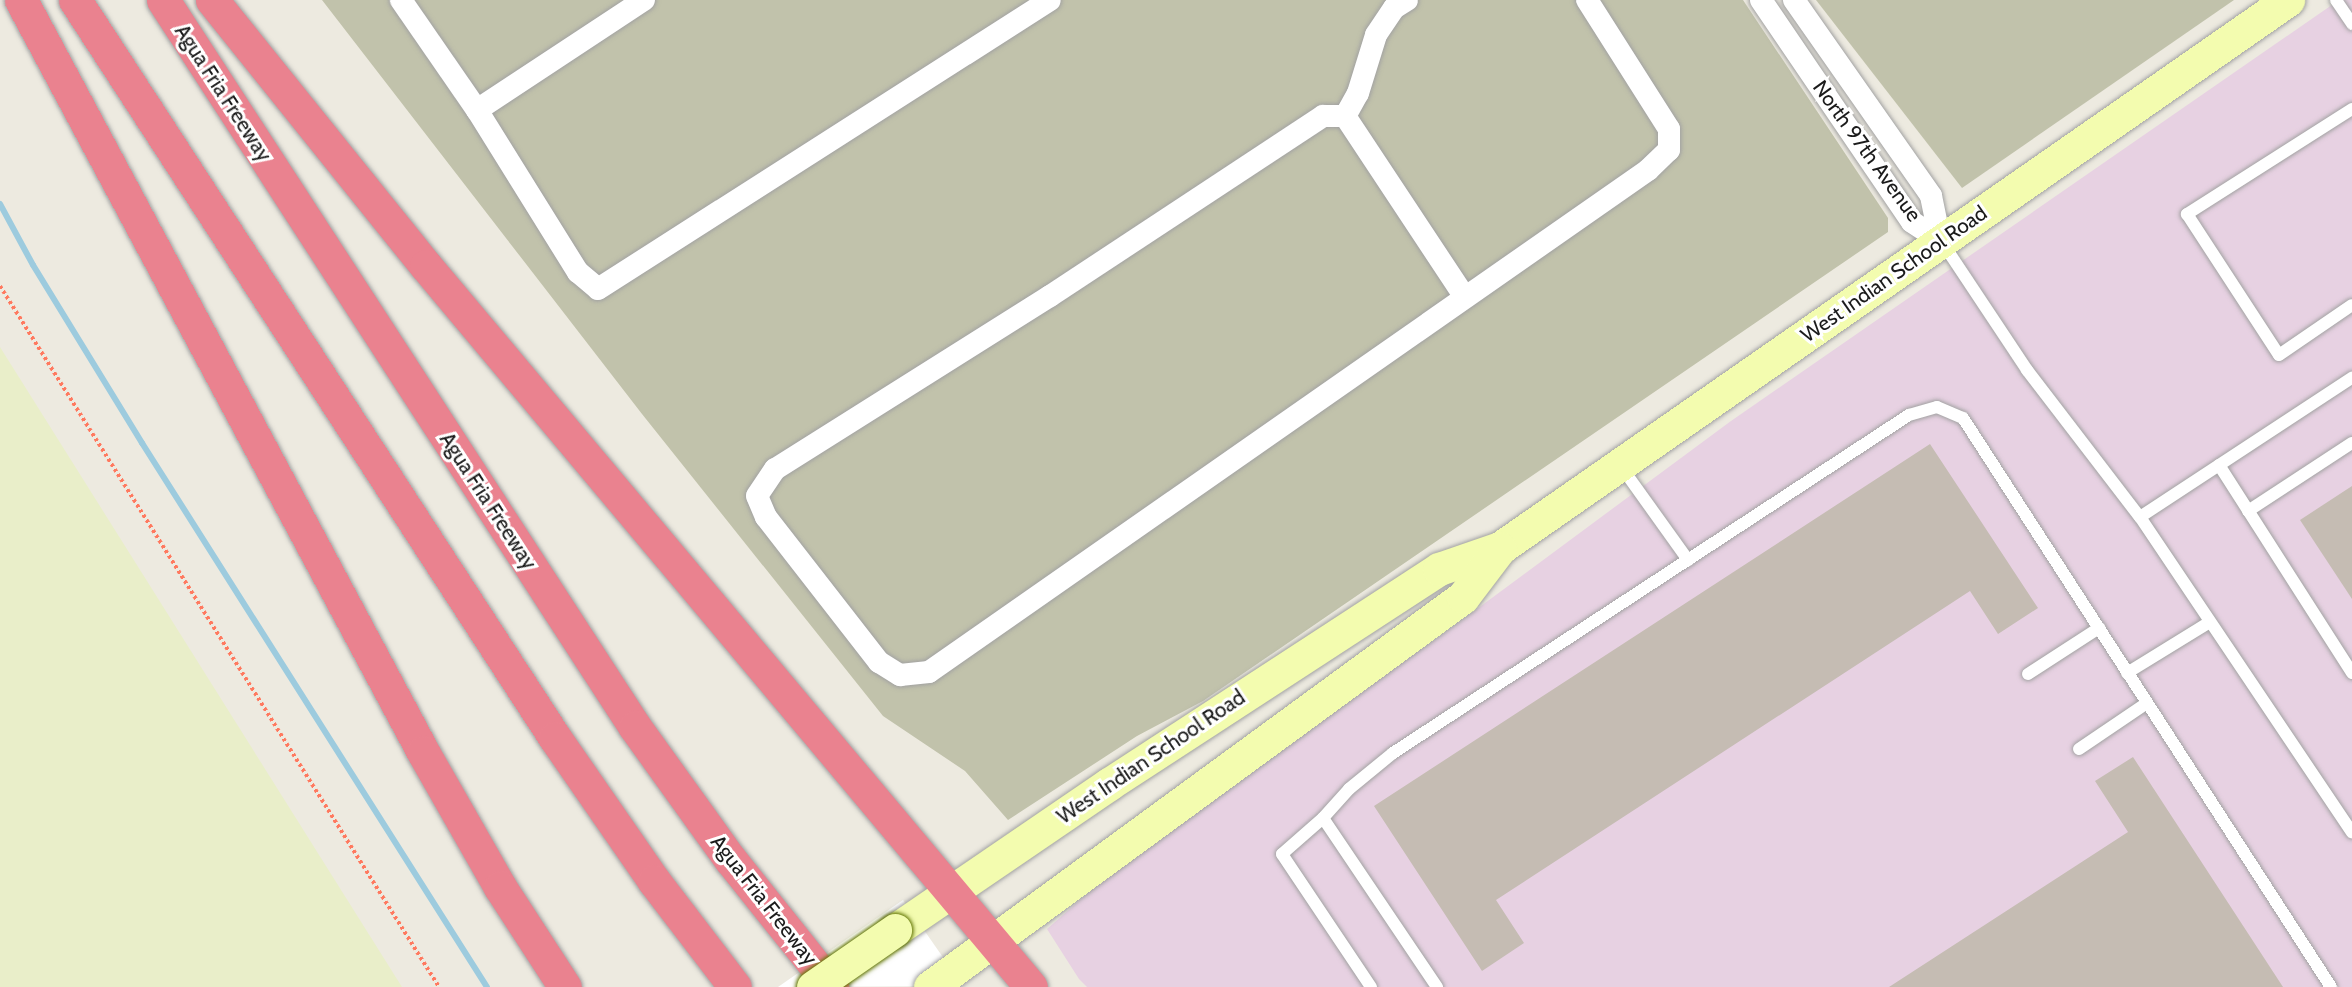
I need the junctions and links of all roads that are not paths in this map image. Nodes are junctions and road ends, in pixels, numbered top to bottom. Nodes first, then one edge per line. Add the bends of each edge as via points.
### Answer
1 (21, 0) edge
2 (75, 0) edge
3 (163, 0) edge
4 (212, 0) edge
5 (401, 0) edge
6 (644, 0) edge
7 (1050, 0) edge
8 (1407, 0) edge
9 (1587, 0) edge
10 (1761, 0) edge
11 (1794, 0) edge
12 (2288, 0) edge
13 (2336, 0) edge
14 (2352, 24) edge
15 (2352, 109) edge
16 (477, 110) junction
17 (1345, 116) junction
18 (1940, 240) junction
19 (1465, 297) junction
20 (2352, 305) edge
21 (2352, 378) edge
22 (2352, 442) edge
23 (1620, 465) junction
24 (2219, 465) junction
25 (2248, 511) junction
26 (2140, 517) junction
27 (1500, 548) junction
28 (1688, 560) junction
29 (2210, 622) junction
30 (2099, 628) junction
31 (2127, 673) junction
32 (2352, 673) edge
33 (2028, 674) dead end
34 (2147, 703) junction
35 (2079, 749) dead end
36 (1323, 818) junction
37 (2352, 832) edge
38 (951, 892) junction
39 (993, 943) junction
40 (941, 979) edge
41 (565, 987) edge
42 (735, 987) edge
43 (813, 987) edge
44 (832, 987) edge
45 (1031, 987) edge
46 (1371, 987) edge
47 (1437, 987) edge
48 (2331, 987) edge

1 - 41 highway via 423,752 500,887
2 - 42 highway via 555,738
3 - 44 highway, Agua Fria Freeway via 635,727 730,859
4 - 38 highway via 418,258
5 - 16 street
6 - 16 street
7 - 16 street via 598,288 578,272
8 - 17 street via 1394,8 1376,35 1358,93
9 - 19 street via 1669,129 1669,150 1648,170
10 - 18 street, North 97th Avenue via 1912,222
11 - 18 street, North 97th Avenue via 1930,196
12 - 18 main road, West Indian School Road
13 - 14 lane
15 - 20 lane via 2187,214 2278,355
17 - 19 street
17 - 19 street via 1323,116 1040,302 775,469 757,496 766,517 879,662 900,675 928,672
18 - 23 main road, West Indian School Road
18 - 26 lane via 2027,370
21 - 24 lane
22 - 25 lane
23 - 27 main road, West Indian School Road
23 - 28 lane
24 - 25 lane
24 - 26 lane
25 - 32 lane
26 - 29 lane
27 - 38 main road, West Indian School Road via 1438,568
27 - 39 main road, West Indian School Road via 1463,597
28 - 30 lane via 1909,415 1937,407 1963,418
28 - 36 lane via 1393,753 1349,789
29 - 31 lane
29 - 37 lane
30 - 31 lane
30 - 33 lane
31 - 34 lane
34 - 35 lane
34 - 48 lane
36 - 46 lane via 1282,854
36 - 47 lane
38 - 39 highway
38 - 43 main road, West Indian School Road, bridge
39 - 40 main road, West Indian School Road
39 - 45 highway

